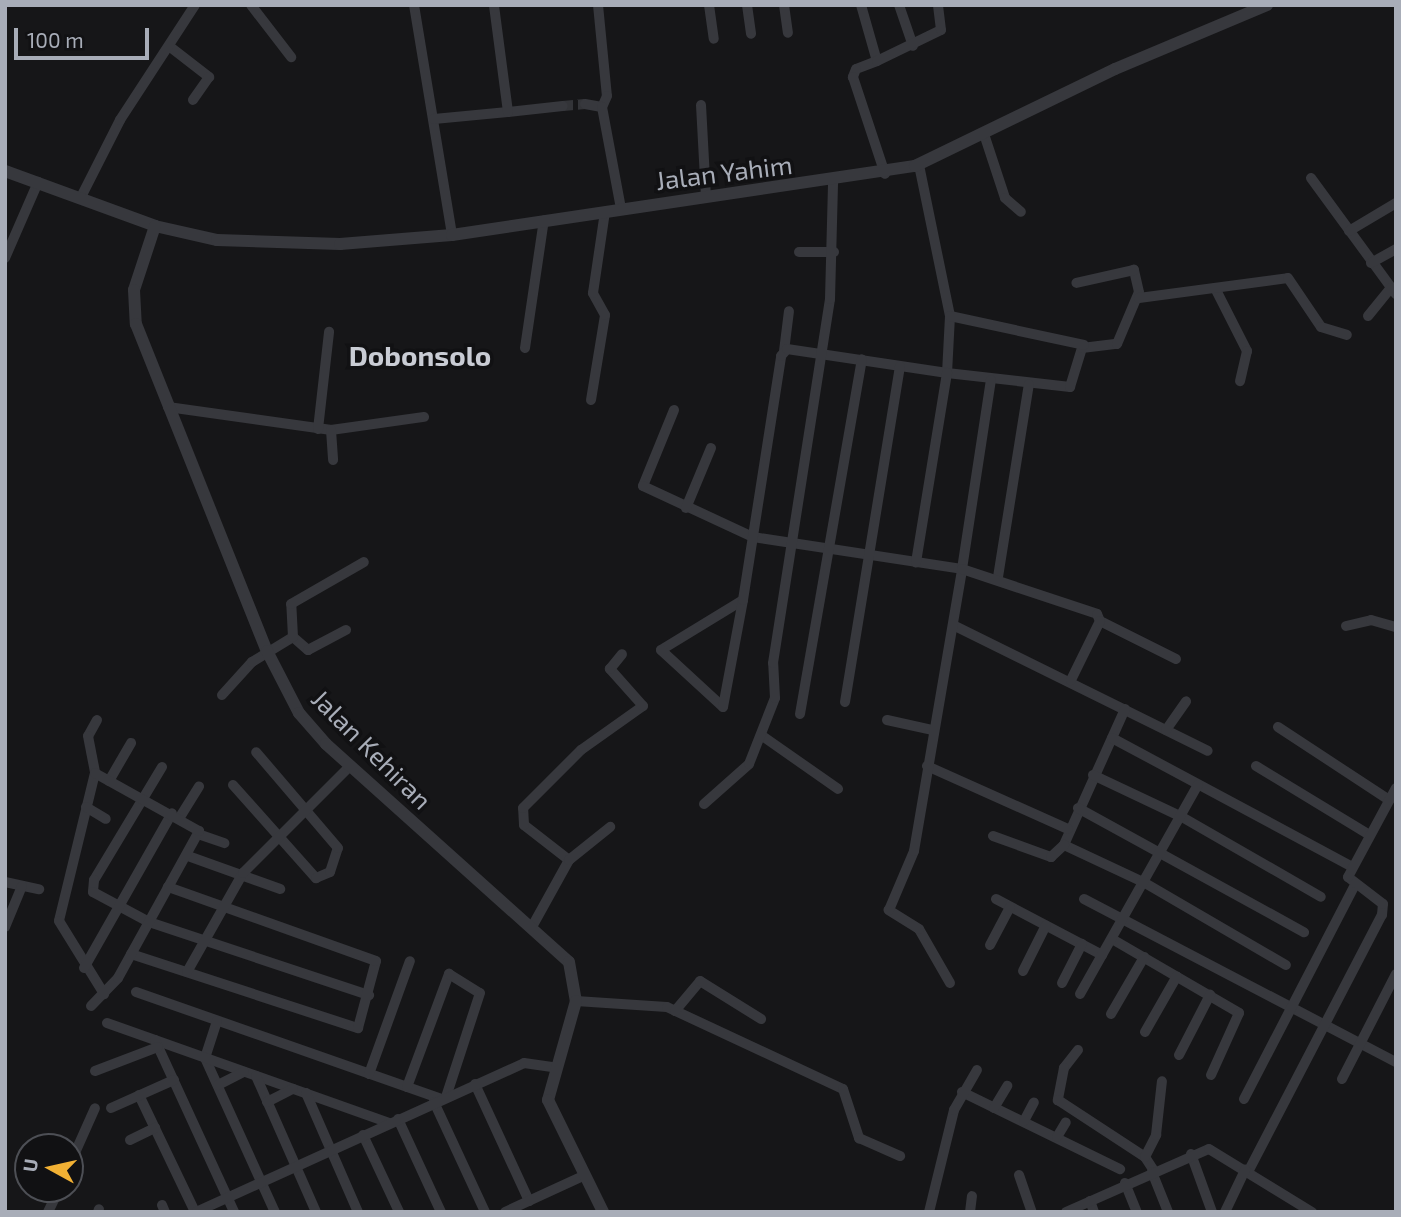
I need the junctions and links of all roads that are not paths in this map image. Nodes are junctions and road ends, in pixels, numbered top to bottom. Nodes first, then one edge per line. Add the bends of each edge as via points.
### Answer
1 (182, 5) edge
2 (251, 5) edge
3 (414, 5) edge
4 (494, 5) edge
5 (598, 5) edge
6 (709, 5) edge
7 (747, 5) edge
8 (784, 5) edge
9 (860, 5) edge
10 (899, 5) edge
11 (938, 5) edge
12 (1267, 5) edge
13 (193, 10) edge
14 (788, 33) dead end
15 (751, 34) dead end
16 (714, 39) dead end
17 (169, 46) junction
18 (913, 46) junction
19 (291, 57) dead end
20 (877, 61) junction
21 (193, 100) dead end
22 (585, 104) tunnel mouth
23 (701, 105) dead end
24 (563, 106) tunnel mouth
25 (602, 107) junction
26 (508, 112) junction
27 (434, 119) junction
28 (984, 134) junction
29 (919, 165) junction
30 (5, 171) edge
31 (885, 174) junction
32 (1311, 178) dead end
33 (38, 182) junction
34 (833, 182) junction
35 (706, 196) junction
36 (80, 198) junction
37 (1396, 204) edge
38 (621, 209) junction
39 (605, 212) junction
40 (1021, 212) dead end
41 (544, 220) junction
42 (155, 226) junction
43 (1349, 231) junction
44 (452, 235) junction
45 (1396, 249) edge
46 (834, 252) junction
47 (799, 253) dead end
48 (5, 258) edge
49 (1371, 262) junction
50 (1076, 283) dead end
51 (1215, 288) junction
52 (1394, 292) edge
53 (1139, 298) junction
54 (789, 311) dead end
55 (950, 316) junction
56 (1368, 316) dead end
57 (329, 332) dead end
58 (1347, 335) dead end
59 (1084, 345) junction
60 (525, 348) dead end
61 (784, 351) junction
62 (823, 352) junction
63 (862, 359) junction
64 (901, 366) junction
65 (947, 373) junction
66 (991, 380) junction
67 (1240, 382) dead end
68 (1029, 384) junction
69 (591, 400) dead end
70 (168, 407) junction
71 (674, 410) dead end
72 (424, 417) dead end
73 (318, 429) junction
74 (331, 430) junction
75 (710, 448) dead end
76 (333, 460) dead end
77 (686, 508) junction
78 (753, 537) junction
79 (792, 542) junction
80 (830, 548) junction
81 (869, 555) junction
82 (364, 562) dead end
83 (916, 562) junction
84 (962, 569) junction
85 (998, 577) junction
86 (743, 600) junction
87 (1100, 621) junction
88 (953, 625) junction
89 (1346, 626) dead end
90 (1396, 627) edge
91 (346, 630) dead end
92 (293, 637) junction
93 (267, 651) junction
94 (622, 654) dead end
95 (1176, 659) dead end
96 (1071, 680) junction
97 (222, 695) dead end
98 (1186, 701) dead end
99 (845, 702) dead end
100 (1125, 709) junction
101 (800, 714) dead end
102 (97, 720) dead end
103 (887, 720) dead end
104 (1278, 727) dead end
105 (933, 730) junction
106 (1166, 730) junction
107 (761, 735) junction
108 (1112, 738) junction
109 (131, 743) dead end
110 (1208, 751) dead end
111 (256, 752) dead end
112 (350, 766) junction
113 (927, 766) junction
114 (1256, 766) dead end
115 (162, 767) dead end
116 (95, 773) junction
117 (1093, 775) junction
118 (109, 781) junction
119 (233, 785) dead end
120 (1198, 785) junction
121 (199, 786) dead end
122 (1396, 788) edge
123 (838, 789) dead end
124 (142, 798) junction
125 (1389, 800) junction
126 (704, 804) dead end
127 (86, 807) junction
128 (1078, 808) junction
129 (306, 809) junction
130 (176, 815) junction
131 (1182, 817) junction
132 (106, 819) dead end
133 (610, 827) dead end
134 (1068, 829) junction
135 (198, 834) junction
136 (1368, 834) junction
137 (278, 836) junction
138 (993, 836) dead end
139 (224, 843) dead end
140 (1064, 845) junction
141 (1164, 851) junction
142 (188, 856) junction
143 (569, 860) junction
144 (1350, 866) junction
145 (243, 873) junction
146 (5, 882) edge
147 (1145, 883) junction
148 (22, 886) junction
149 (168, 887) junction
150 (1354, 887) junction
151 (39, 889) dead end
152 (279, 889) dead end
153 (1321, 897) dead end
154 (996, 899) dead end
155 (1084, 899) dead end
156 (119, 906) junction
157 (1010, 906) junction
158 (223, 907) junction
159 (1123, 919) junction
160 (149, 922) junction
161 (533, 925) junction
162 (1046, 925) junction
163 (5, 926) edge
164 (1304, 932) dead end
165 (1112, 939) junction
166 (205, 940) junction
167 (1082, 944) junction
168 (990, 945) dead end
169 (131, 954) junction
170 (1102, 955) junction
171 (1144, 957) junction
172 (410, 961) dead end
173 (1286, 965) dead end
174 (84, 968) junction
175 (1023, 971) dead end
176 (187, 972) junction
177 (1396, 974) edge
178 (1177, 976) junction
179 (950, 983) dead end
180 (1062, 983) dead end
181 (136, 992) dead end
182 (104, 994) junction
183 (1080, 994) dead end
184 (369, 995) junction
185 (1210, 995) junction
186 (576, 1001) junction
187 (91, 1006) dead end
188 (1290, 1009) junction
189 (675, 1011) junction
190 (1111, 1014) dead end
191 (761, 1019) dead end
192 (217, 1021) junction
193 (107, 1023) dead end
194 (1325, 1025) junction
195 (1145, 1032) dead end
196 (157, 1044) junction
197 (1361, 1044) junction
198 (1078, 1050) dead end
199 (1179, 1055) dead end
200 (205, 1058) junction
201 (1395, 1059) edge
202 (554, 1067) junction
203 (977, 1070) dead end
204 (95, 1071) dead end
205 (244, 1072) junction
206 (369, 1074) junction
207 (256, 1076) junction
208 (1211, 1076) dead end
209 (1342, 1079) dead end
210 (173, 1080) junction
211 (1161, 1081) dead end
212 (475, 1084) junction
213 (218, 1085) junction
214 (1007, 1086) dead end
215 (407, 1087) junction
216 (293, 1089) junction
217 (962, 1092) junction
218 (306, 1093) junction
219 (139, 1096) junction
220 (1244, 1099) dead end
221 (440, 1100) junction
222 (267, 1102) junction
223 (1034, 1102) dead end
224 (95, 1108) dead end
225 (111, 1108) dead end
226 (995, 1108) junction
227 (394, 1121) junction
228 (1024, 1121) junction
229 (1066, 1122) dead end
230 (155, 1128) junction
231 (84, 1133) edge
232 (363, 1135) junction
233 (1057, 1137) junction
234 (130, 1140) dead end
235 (330, 1150) junction
236 (1191, 1154) junction
237 (900, 1156) dead end
238 (1145, 1157) junction
239 (295, 1166) junction
240 (1121, 1169) dead end
241 (1246, 1171) junction
242 (1153, 1172) junction
243 (1019, 1175) dead end
244 (583, 1176) junction
245 (261, 1182) junction
246 (1125, 1183) junction
247 (972, 1196) dead end
248 (228, 1198) junction
249 (529, 1201) junction
250 (1090, 1201) junction
251 (195, 1212) edge
252 (234, 1212) edge
253 (275, 1212) edge
254 (316, 1212) edge
255 (358, 1212) edge
256 (399, 1212) edge
257 (441, 1212) edge
258 (485, 1212) edge
259 (505, 1212) edge
260 (603, 1212) edge
261 (929, 1212) edge
262 (970, 1212) edge
263 (1032, 1212) edge
264 (1066, 1212) edge
265 (1094, 1212) edge
266 (1137, 1212) edge
267 (1168, 1212) edge
268 (1212, 1212) edge
269 (1225, 1212) edge
270 (1312, 1212) edge

1 - 13 street
2 - 19 street
3 - 27 street
4 - 26 street
5 - 25 street via 607,96
6 - 16 street
7 - 15 street
8 - 14 street
9 - 20 street
10 - 18 street
11 - 18 street via 941,30
12 - 28 street, Jalan Yahim via 1115,69
13 - 17 street
17 - 21 street via 209,77
17 - 36 street
18 - 20 street
20 - 31 street via 856,69 853,77
22 - 25 street
23 - 35 street
24 - 26 street
25 - 38 street
26 - 27 street
27 - 44 street
28 - 29 street, Jalan Yahim
28 - 40 street via 1005,198
29 - 31 street, Jalan Yahim
29 - 55 street
30 - 33 street, Jalan Yahim
31 - 34 street, Jalan Yahim
32 - 43 street
33 - 36 street, Jalan Yahim
33 - 48 street
34 - 35 street, Jalan Yahim
34 - 46 street
35 - 38 street, Jalan Yahim
36 - 42 street, Jalan Yahim
37 - 43 street
38 - 39 street, Jalan Yahim
39 - 41 street, Jalan Yahim
39 - 69 street via 593,293 605,315
41 - 44 street, Jalan Yahim
41 - 60 street
42 - 44 street, Jalan Yahim via 264,243
42 - 70 street, Jalan Kehiran via 132,311
43 - 49 street
45 - 49 street
46 - 47 street
46 - 62 street
49 - 52 street
50 - 53 street via 1134,270
51 - 53 street
51 - 58 street via 1288,278 1321,327
51 - 67 street via 1248,351
52 - 56 street
53 - 59 street via 1117,344
54 - 61 street
55 - 59 street
55 - 65 street
57 - 73 street
59 - 68 street via 1070,387
61 - 62 street
61 - 78 street
62 - 63 street
62 - 79 street
63 - 64 street
63 - 80 street
64 - 65 street
64 - 81 street
65 - 66 street
65 - 83 street
66 - 68 street
66 - 84 street
68 - 85 street
70 - 73 street
70 - 93 street, Jalan Kehiran
71 - 77 street via 642,482
72 - 74 street
73 - 74 street
74 - 76 street
75 - 77 street
77 - 78 street
78 - 79 street
78 - 86 street
79 - 80 street
79 - 107 street via 773,663 775,698
80 - 81 street
80 - 101 street
81 - 83 street
81 - 99 street
82 - 92 street via 291,604
83 - 84 street
84 - 85 street
84 - 88 street
85 - 87 street via 1097,614
86 - 86 street via 728,680 723,707 661,650
87 - 95 street
87 - 96 street
88 - 96 street
88 - 105 street
89 - 90 street via 1371,620
91 - 92 street via 308,650
92 - 93 street
93 - 97 street
93 - 112 street, Jalan Kehiran via 299,713
94 - 143 street via 610,669 643,706 581,750 523,808 524,825
96 - 100 street
98 - 106 street
100 - 106 street
100 - 108 street
102 - 116 street via 88,736
103 - 105 street
104 - 125 street
105 - 113 street
106 - 110 street
107 - 123 street
107 - 126 street via 749,764
108 - 117 street
108 - 120 street
109 - 118 street
111 - 129 street
112 - 129 street
112 - 161 street, Jalan Kehiran
113 - 134 street
113 - 179 street via 912,861 889,910 919,929
114 - 136 street
115 - 124 street
116 - 118 street
116 - 127 street
117 - 128 street
117 - 131 street
118 - 124 street
119 - 137 street
120 - 131 street
120 - 144 street
121 - 130 street
122 - 125 street
124 - 130 street
124 - 156 street via 91,888
125 - 136 street
127 - 132 street
127 - 174 street via 59,915
128 - 134 street
128 - 141 street
129 - 137 street
129 - 137 street via 338,848 330,872 316,878
130 - 135 street
130 - 156 street
131 - 141 street
131 - 153 street
133 - 143 street
134 - 140 street
135 - 139 street
135 - 142 street
136 - 144 street
137 - 145 street
138 - 140 street via 1047,856
140 - 147 street
141 - 147 street
141 - 164 street
142 - 145 street
142 - 149 street
143 - 161 street
144 - 150 street
145 - 152 street
145 - 158 street
146 - 148 street
147 - 159 street
147 - 173 street
148 - 151 street
148 - 163 street
149 - 158 street
149 - 160 street
150 - 188 street
150 - 194 street via 1384,909
154 - 157 street
155 - 159 street
156 - 160 street
156 - 174 street
157 - 162 street
157 - 168 street
158 - 166 street
158 - 184 street via 376,961
159 - 165 street
159 - 188 street
160 - 166 street
160 - 169 street
161 - 186 street, Jalan Kehiran via 569,961
162 - 167 street
162 - 175 street
165 - 170 street
165 - 171 street
166 - 176 street
166 - 184 street
167 - 170 street
167 - 180 street
169 - 176 street
169 - 182 street
170 - 183 street
171 - 178 street
171 - 190 street
172 - 206 street
174 - 182 street
176 - 184 street via 355,1029
177 - 197 street
178 - 185 street
178 - 195 street
181 - 192 street
182 - 187 street
185 - 199 street
185 - 208 street via 1240,1019
186 - 189 street via 635,1000
186 - 202 street, Jalan Kehiran
188 - 194 street
188 - 220 street
189 - 191 street via 700,981
189 - 237 street via 843,1089 859,1138
192 - 200 street
192 - 206 street
193 - 196 street
194 - 197 street
194 - 241 street
196 - 200 street
196 - 204 street
196 - 210 street
197 - 201 street
197 - 209 street
198 - 238 street via 1064,1068 1058,1100
200 - 205 street
200 - 213 street
202 - 212 street via 524,1063
202 - 244 street, Jalan Kehiran via 552,1116
203 - 217 street
205 - 207 street
205 - 213 street
206 - 215 street
207 - 216 street
207 - 222 street
210 - 219 street
210 - 248 street
211 - 238 street via 1156,1135
212 - 221 street
212 - 249 street
213 - 245 street
214 - 226 street
215 - 221 street
215 - 221 street via 449,974 480,993
216 - 218 street
216 - 222 street
217 - 226 street
217 - 261 street
218 - 227 street
218 - 235 street
219 - 225 street
219 - 230 street
221 - 227 street
221 - 258 street
222 - 239 street
223 - 228 street
224 - 231 street
226 - 228 street
227 - 232 street
227 - 257 street
228 - 233 street
229 - 233 street
230 - 234 street
230 - 251 street
232 - 235 street
232 - 256 street
233 - 240 street
235 - 239 street
235 - 255 street
236 - 241 street via 1209,1149
236 - 242 street
236 - 268 street
238 - 242 street
239 - 245 street
239 - 254 street
241 - 269 street
241 - 270 street via 1258,1184
242 - 246 street
242 - 267 street
243 - 263 street
244 - 249 street
244 - 260 street, Jalan Kehiran
245 - 248 street
245 - 253 street
246 - 250 street
246 - 266 street
247 - 262 street
248 - 251 street
248 - 252 street
249 - 259 street
250 - 264 street
250 - 265 street

